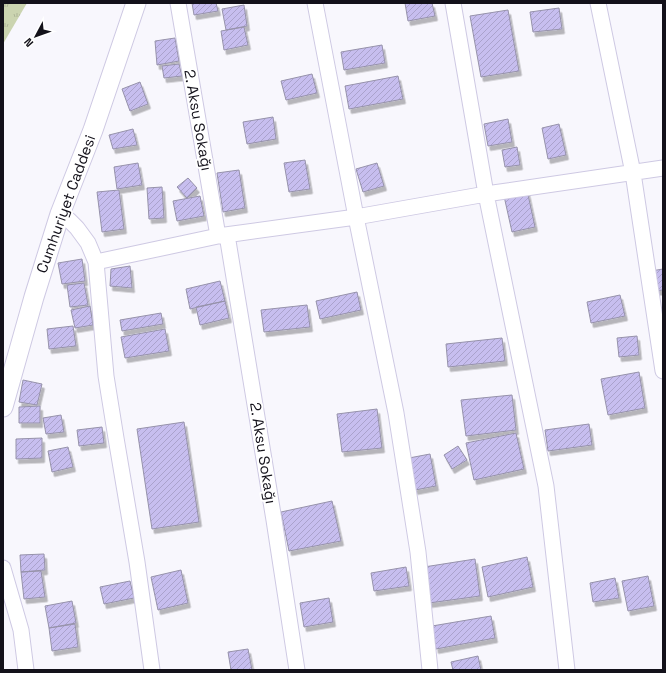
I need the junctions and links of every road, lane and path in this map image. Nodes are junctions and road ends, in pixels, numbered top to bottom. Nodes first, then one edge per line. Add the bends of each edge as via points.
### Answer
1 (136, 3) edge
2 (178, 3) edge
3 (315, 3) edge
4 (453, 3) edge
5 (598, 3) edge
6 (663, 168) edge
7 (633, 172) junction
8 (486, 194) junction
9 (60, 214) junction
10 (356, 217) junction
11 (222, 236) junction
12 (96, 262) junction
13 (663, 371) edge
14 (3, 408) edge
15 (3, 568) edge
16 (26, 670) edge
17 (152, 670) edge
18 (297, 670) edge
19 (430, 670) edge
20 (567, 670) edge

1 - 9 main road, Cumhuriyet Caddesi via 93,130
2 - 11 street, 2. Aksu Sokağı
3 - 10 street
4 - 8 street
5 - 7 street
6 - 7 street
7 - 8 street
7 - 13 street
8 - 10 street
8 - 20 street via 546,486
9 - 12 street via 77,228 88,243
9 - 14 main road, Cumhuriyet Caddesi
10 - 11 street
10 - 19 street via 398,428 418,552
11 - 12 street
11 - 18 street, 2. Aksu Sokağı via 273,512
12 - 17 street via 106,376
15 - 16 street via 21,630

